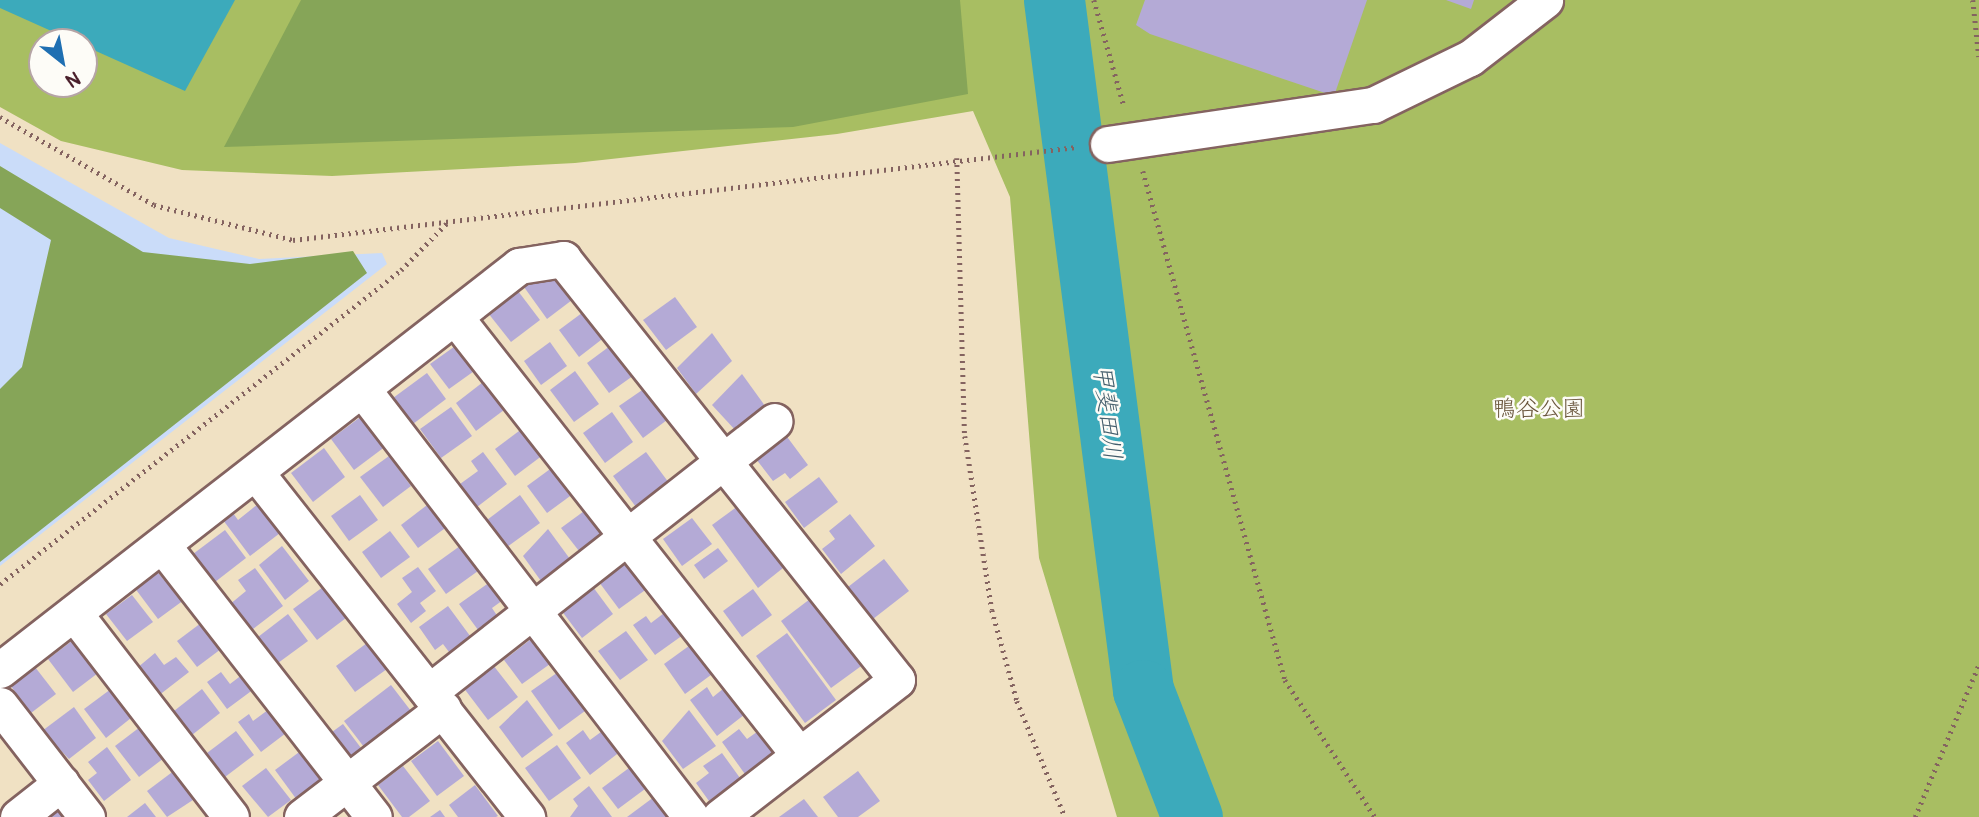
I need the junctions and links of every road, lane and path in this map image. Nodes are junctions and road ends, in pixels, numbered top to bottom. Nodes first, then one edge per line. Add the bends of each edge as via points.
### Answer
1 (1094, 0) edge
2 (1545, 0) edge
3 (1973, 0) edge
4 (1979, 57) edge
5 (0, 117) edge
6 (1122, 143) junction
7 (957, 158) junction
8 (449, 222) junction
9 (455, 317) junction
10 (363, 390) junction
11 (774, 421) dead end
12 (723, 460) junction
13 (257, 474) junction
14 (629, 534) junction
15 (163, 546) junction
16 (0, 584) edge
17 (534, 610) junction
18 (74, 613) junction
19 (1979, 664) edge
20 (0, 670) edge
21 (436, 701) junction
22 (0, 705) edge
23 (799, 755) junction
24 (61, 783) junction
25 (347, 783) junction
26 (18, 817) edge
27 (87, 817) edge
28 (231, 817) edge
29 (302, 817) edge
30 (374, 817) edge
31 (527, 817) edge
32 (691, 817) edge
33 (720, 817) edge
34 (1065, 817) edge
35 (1375, 817) edge
36 (1915, 817) edge

1 - 6 path
2 - 6 street via 1534,15 1470,58 1373,105
3 - 4 path
5 - 8 path via 154,205 293,240
6 - 7 path
6 - 35 path via 1286,680
7 - 8 path
7 - 34 path via 965,436 992,610 1017,701
8 - 16 path via 401,270
9 - 10 street
9 - 12 street via 519,266 563,259
9 - 14 street
10 - 13 street
10 - 17 street
11 - 12 street
12 - 14 street
12 - 23 street via 897,680
13 - 15 street
13 - 21 street
14 - 17 street
14 - 23 street
15 - 18 street
15 - 25 street
17 - 21 street
17 - 32 street
18 - 20 street
18 - 28 street
19 - 36 path
21 - 25 street
21 - 31 street
22 - 24 street
23 - 33 street
24 - 26 street
24 - 27 street
25 - 29 street
25 - 30 street

